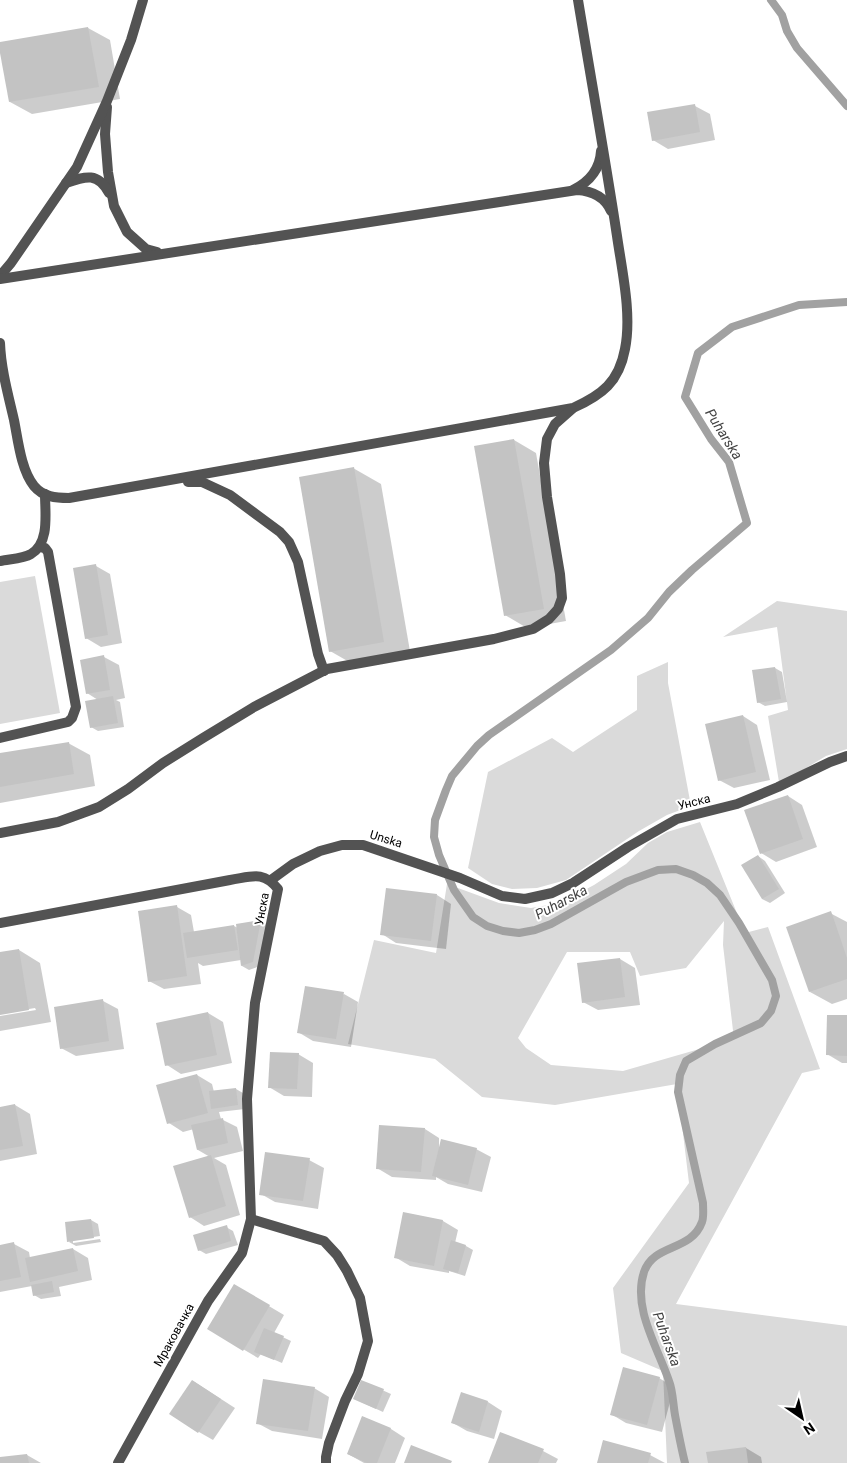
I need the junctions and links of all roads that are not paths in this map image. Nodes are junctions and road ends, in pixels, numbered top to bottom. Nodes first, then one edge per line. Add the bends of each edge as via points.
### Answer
1 (143, 0) edge
2 (578, 0) edge
3 (107, 101) junction
4 (602, 138) junction
5 (66, 183) junction
6 (565, 192) junction
7 (114, 206) junction
8 (615, 222) junction
9 (161, 254) junction
10 (0, 277) edge
11 (0, 343) edge
12 (573, 408) junction
13 (162, 482) junction
14 (46, 494) junction
15 (40, 547) junction
16 (0, 561) edge
17 (324, 670) junction
18 (0, 738) edge
19 (847, 756) edge
20 (0, 833) edge
21 (271, 880) junction
22 (469, 881) joint
23 (0, 923) edge
24 (251, 1219) junction
25 (118, 1463) edge
26 (326, 1463) edge

1 - 3 street
2 - 4 street
3 - 5 street via 77,167
3 - 7 street via 106,143
4 - 6 street via 596,170 583,184
4 - 8 street
5 - 7 street via 84,176 98,179 105,185
5 - 10 street
6 - 8 street via 586,190 593,193 609,206
6 - 9 street
7 - 9 street via 127,232 146,249
8 - 12 street via 627,304 626,349 607,388
9 - 10 street
11 - 14 street via 28,478
12 - 13 street
12 - 17 street via 555,424 547,439 544,462 560,574 562,598 558,609 533,629
13 - 14 street via 70,498
13 - 17 street via 202,482 230,495 289,542 298,562
14 - 15 street via 45,530
15 - 16 street via 30,555
15 - 18 street via 48,552 76,707 68,722
17 - 20 street via 202,738 99,807 58,822
19 - 22 street, Унска via 737,804 677,819 552,893 524,899 502,896
21 - 22 street, Unska via 294,864 342,844 363,845
21 - 23 street, Унска via 260,876 230,880
21 - 24 street, Унска via 278,889 277,899 255,1003 247,1099
24 - 25 street, Мраковачка via 242,1253 208,1301
24 - 26 street via 324,1240 347,1271 360,1298 368,1341 330,1443

